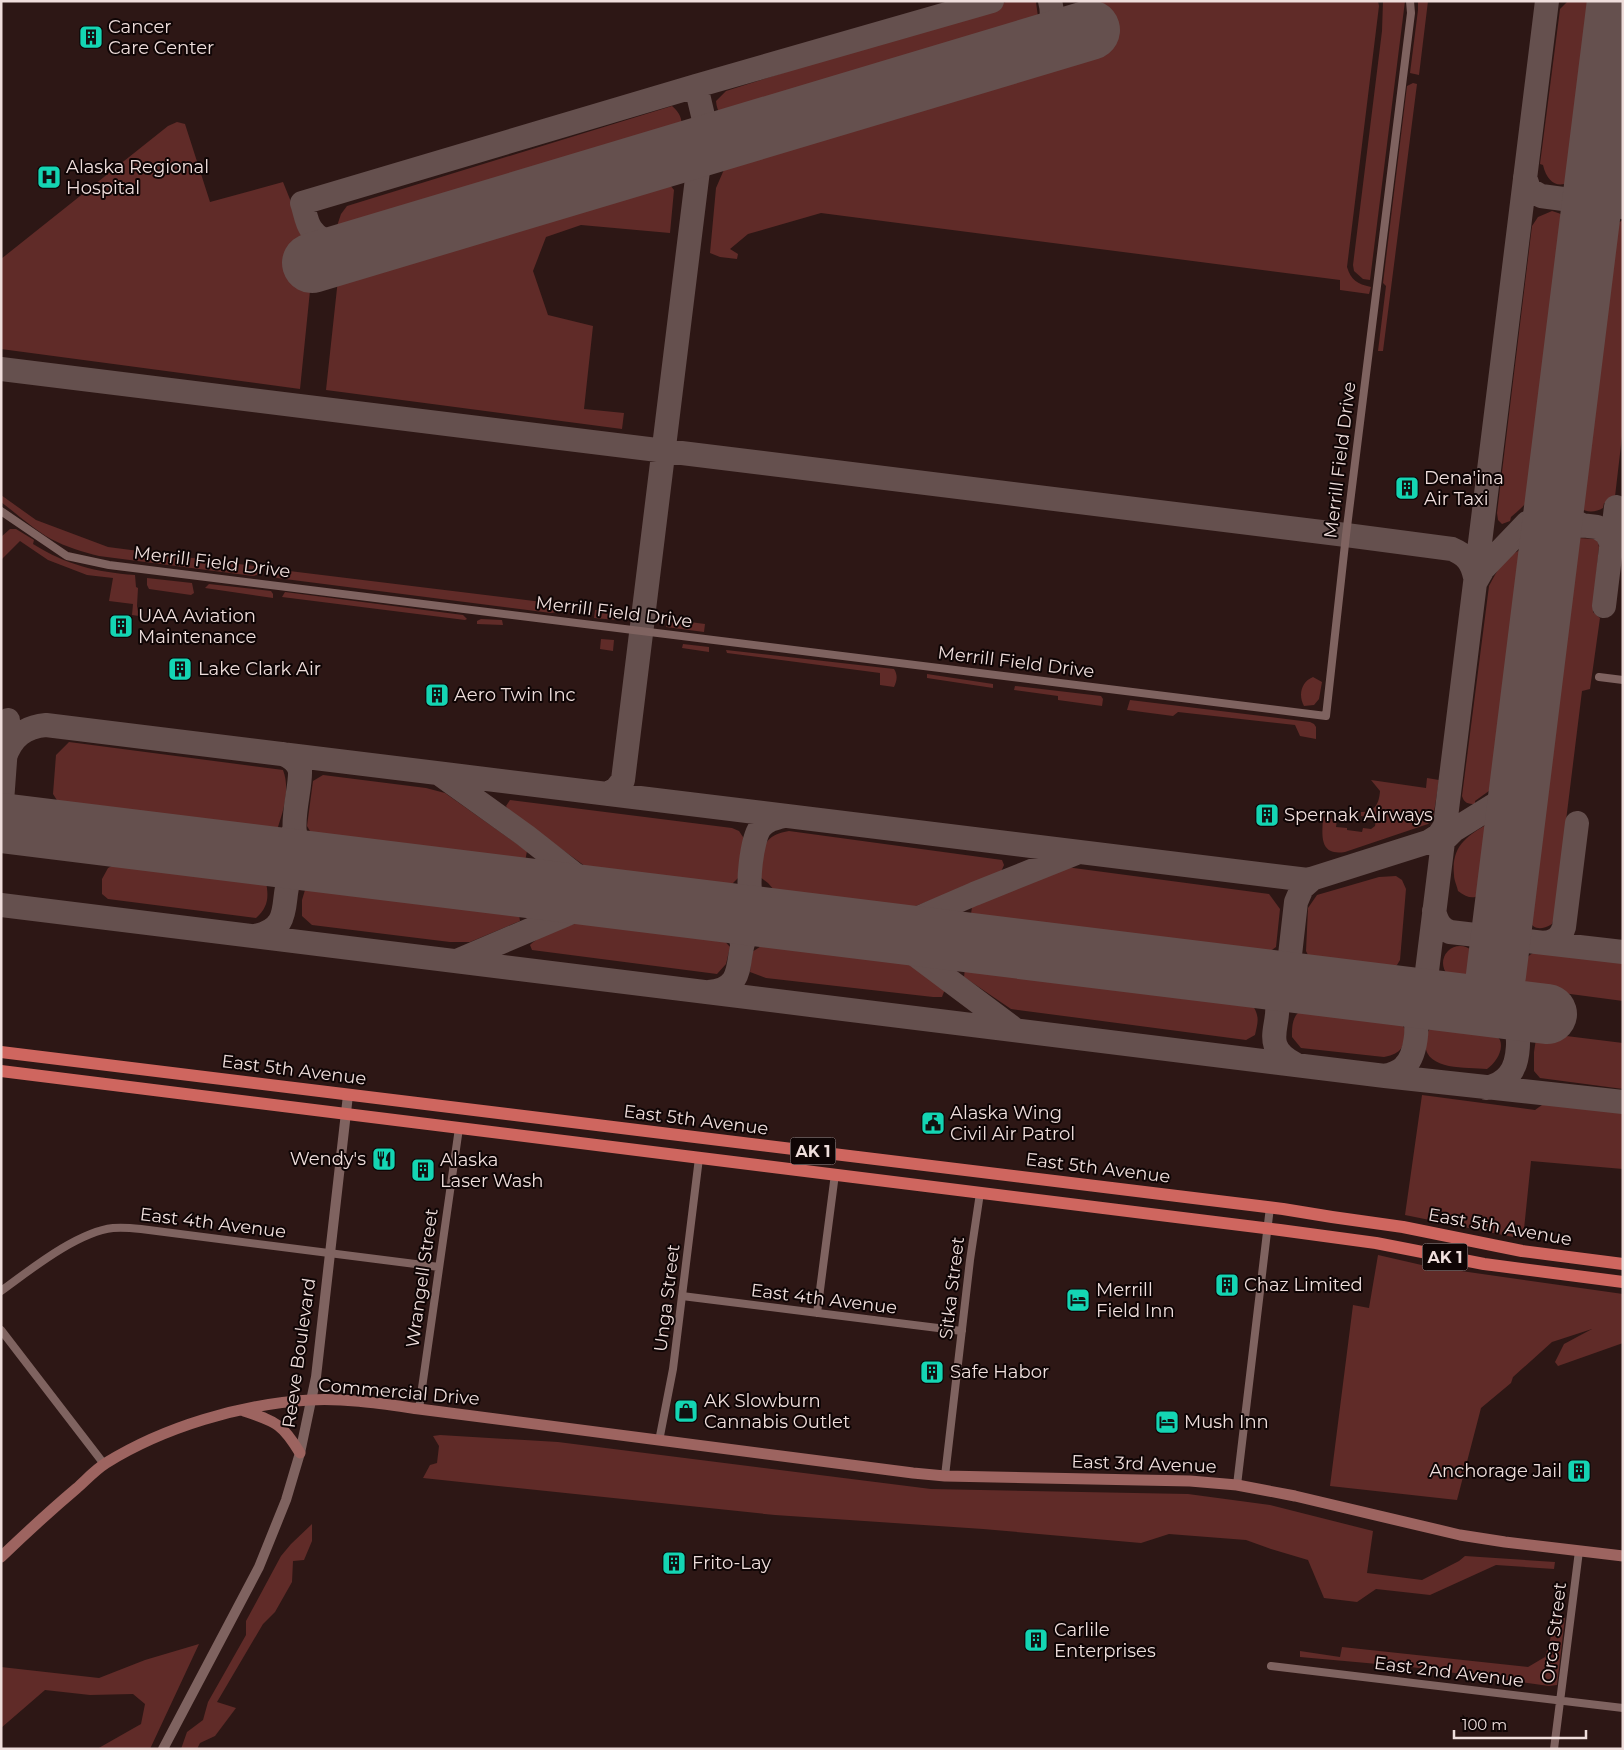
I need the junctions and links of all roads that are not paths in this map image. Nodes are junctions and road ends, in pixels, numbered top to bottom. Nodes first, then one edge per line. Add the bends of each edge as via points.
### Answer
1 (1410, 1) edge
2 (1, 511) edge
3 (1599, 677) dead end
4 (1623, 680) edge
5 (1, 1052) edge
6 (1, 1071) edge
7 (348, 1095) junction
8 (346, 1114) junction
9 (459, 1128) junction
10 (698, 1158) junction
11 (836, 1174) junction
12 (980, 1193) junction
13 (1270, 1207) junction
14 (1267, 1229) junction
15 (329, 1253) junction
16 (1623, 1264) edge
17 (439, 1267) junction
18 (1623, 1282) edge
19 (1, 1291) edge
20 (682, 1296) junction
21 (818, 1313) junction
22 (1, 1330) edge
23 (962, 1331) junction
24 (312, 1400) junction
25 (419, 1408) junction
26 (243, 1410) junction
27 (659, 1441) junction
28 (300, 1453) junction
29 (104, 1464) junction
30 (945, 1476) junction
31 (1237, 1485) junction
32 (1579, 1550) junction
33 (1623, 1556) edge
34 (1, 1557) edge
35 (1271, 1666) dead end
36 (1560, 1700) junction
37 (1623, 1708) edge
38 (163, 1749) edge
39 (1554, 1749) edge

1 - 2 street, Merrill Field Drive via 1326,716 109,565 67,556
3 - 4 street
5 - 7 highway, East 5th Avenue / AK 1
6 - 8 highway, East 5th Avenue / AK 1
7 - 8 street, Reeve Boulevard
7 - 13 highway, East 5th Avenue / AK 1
8 - 9 highway, East 5th Avenue / AK 1
8 - 15 street, Reeve Boulevard
9 - 10 highway, East 5th Avenue / AK 1
9 - 17 street, Wrangell Street
10 - 11 highway, East 5th Avenue / AK 1
10 - 20 street, Unga Street
11 - 12 highway, East 5th Avenue / AK 1
11 - 21 street
12 - 14 highway, East 5th Avenue / AK 1
12 - 23 street, Sitka Street
13 - 14 street
13 - 16 highway, East 5th Avenue / AK 1 via 1403,1227 1522,1252
14 - 18 highway, East 5th Avenue / AK 1 via 1376,1243 1484,1264
14 - 31 street
15 - 17 street, East 4th Avenue
15 - 19 street, East 4th Avenue via 112,1228 60,1250
15 - 24 street, Reeve Boulevard
17 - 25 street, Wrangell Street
20 - 21 street, East 4th Avenue
20 - 27 street, Unga Street via 673,1369
21 - 23 street, East 4th Avenue
22 - 29 street
23 - 30 street, Sitka Street
24 - 25 main road, Commercial Drive
24 - 26 main road, Commercial Drive
24 - 28 street, Reeve Boulevard
25 - 27 main road, Commercial Drive
26 - 28 main road via 274,1421
26 - 29 main road, Commercial Drive via 175,1430
27 - 30 main road, East 3rd Avenue
28 - 38 street, Reeve Boulevard via 286,1500 259,1567
29 - 34 main road, Commercial Drive
30 - 31 main road, East 3rd Avenue via 1190,1481
31 - 32 main road, East 3rd Avenue via 1460,1534
32 - 33 main road, East 3rd Avenue
32 - 36 street, Orca Street
35 - 36 street, East 2nd Avenue
36 - 37 street, East 2nd Avenue
36 - 39 street, Orca Street

